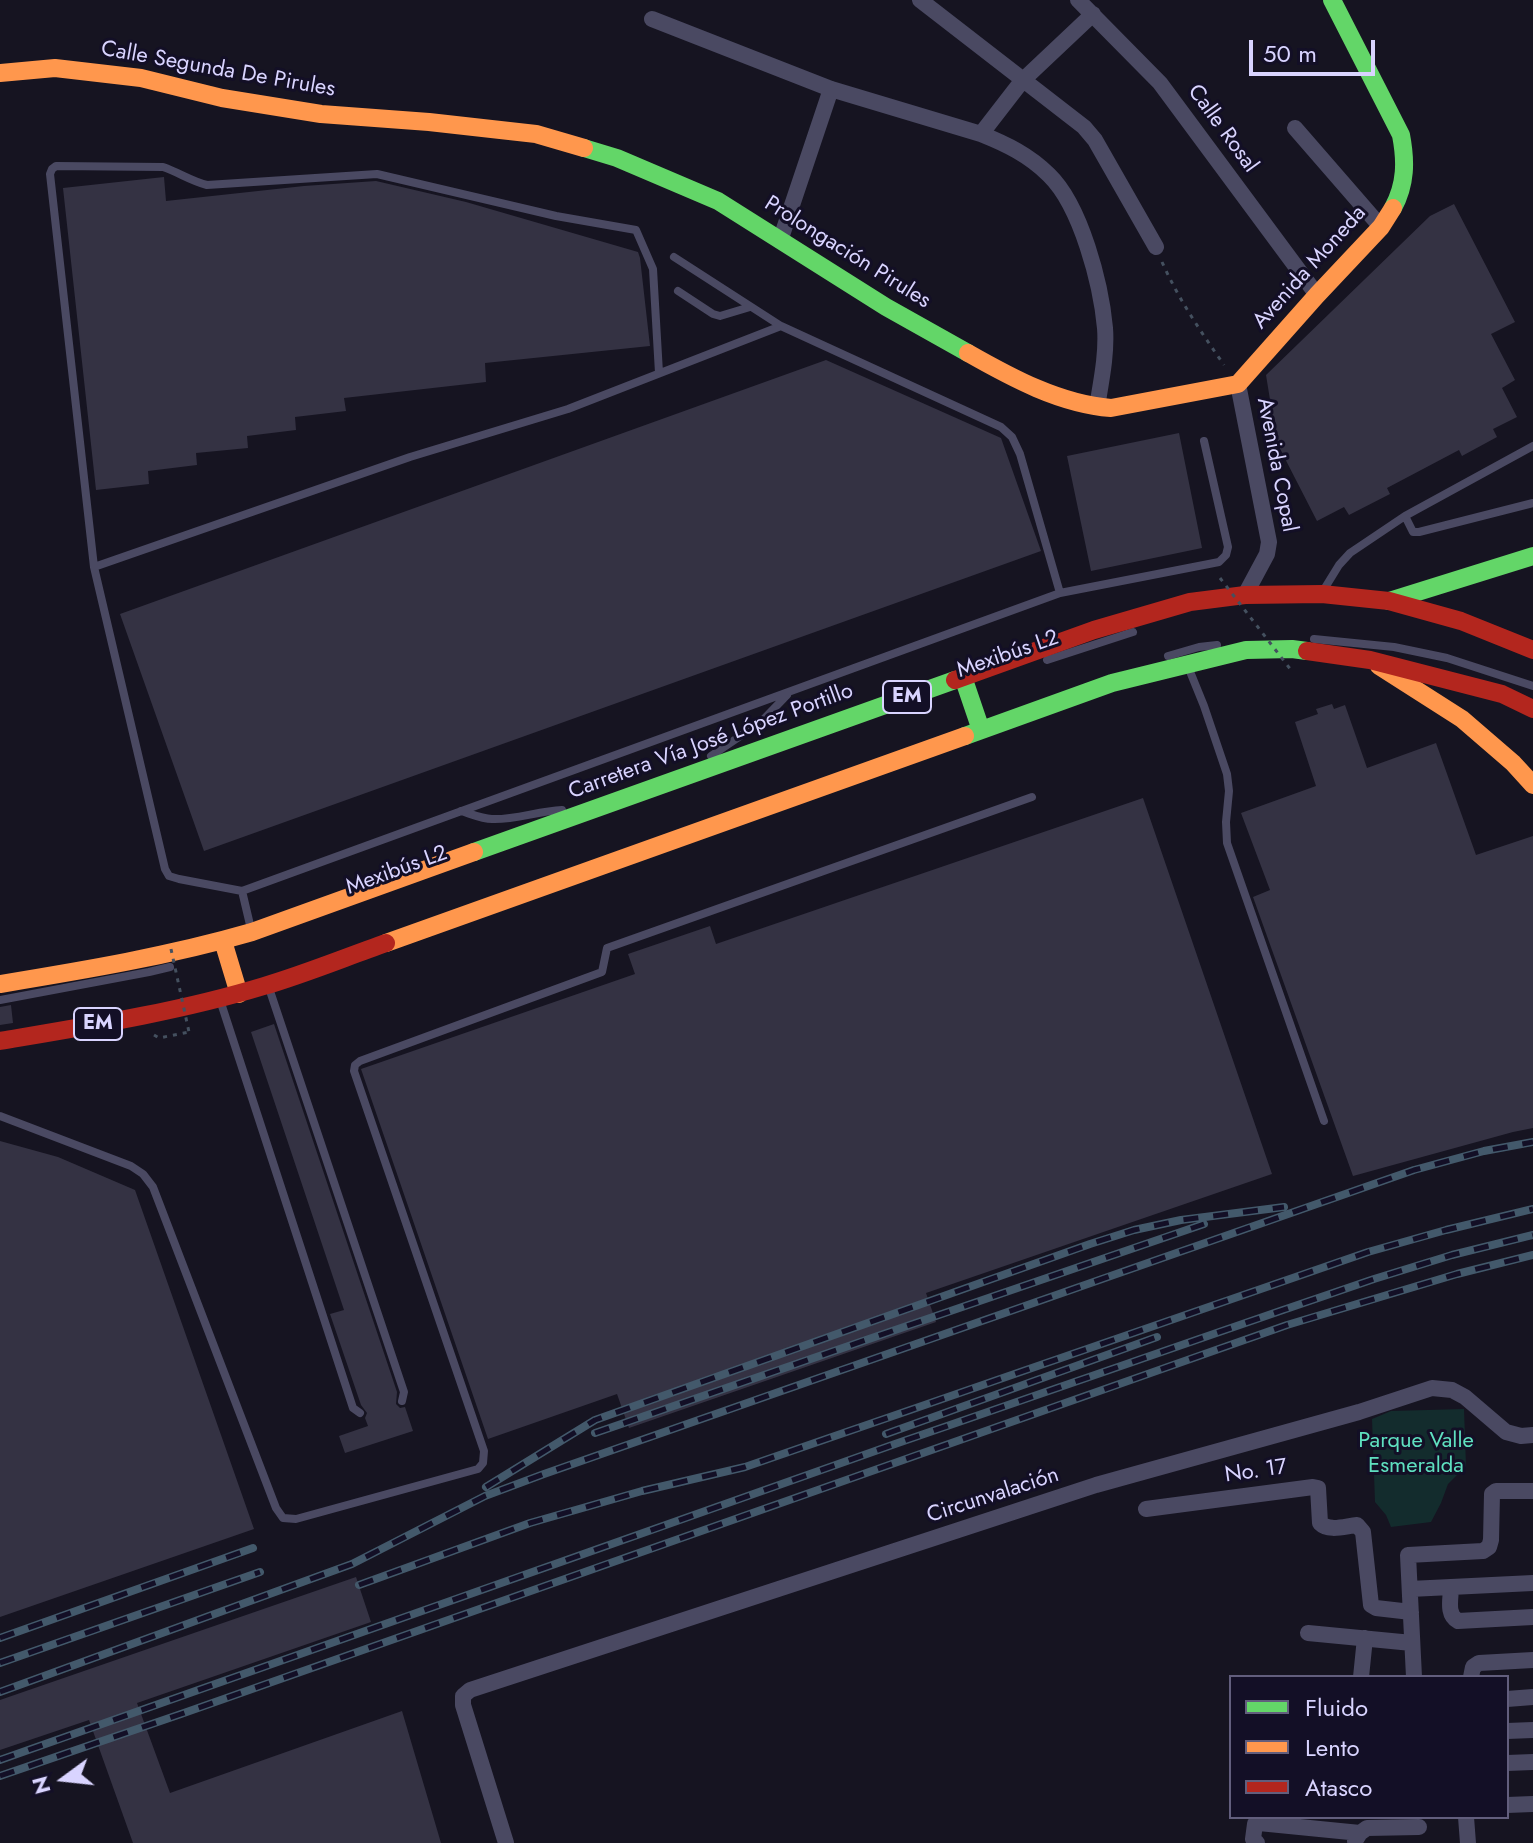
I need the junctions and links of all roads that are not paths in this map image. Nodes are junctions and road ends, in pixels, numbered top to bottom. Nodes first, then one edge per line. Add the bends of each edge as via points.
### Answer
1 (920, 0) edge
2 (1078, 0) edge
3 (1332, 0) edge
4 (1093, 14) junction
5 (652, 19) dead end
6 (0, 73) edge
7 (1022, 81) junction
8 (831, 89) junction
9 (429, 122) joint
10 (1295, 128) dead end
11 (981, 134) junction
12 (1381, 227) junction
13 (780, 241) junction
14 (1156, 247) road end
15 (674, 257) dead end
16 (678, 291) dead end
17 (1317, 295) junction
18 (750, 307) junction
19 (781, 326) junction
20 (659, 373) junction
21 (1238, 384) junction
22 (1097, 407) junction
23 (1204, 441) dead end
24 (1533, 446) edge
25 (1533, 503) edge
26 (1405, 516) junction
27 (1533, 556) edge
28 (94, 567) junction
29 (1060, 593) junction
30 (1322, 594) junction
31 (1245, 595) junction
32 (1389, 601) junction
33 (1279, 605) dead end
34 (1147, 627) dead end
35 (1276, 639) dead end
36 (1306, 639) dead end
37 (1533, 650) edge
38 (1155, 660) dead end
39 (1370, 660) junction
40 (1533, 660) edge
41 (1042, 662) dead end
42 (1187, 664) junction
43 (1111, 673) dead end
44 (1096, 678) dead end
45 (966, 685) junction
46 (1533, 686) edge
47 (790, 691) junction
48 (1533, 709) edge
49 (978, 722) junction
50 (681, 778) junction
51 (1533, 785) edge
52 (1032, 797) dead end
53 (598, 808) junction
54 (461, 811) junction
55 (242, 891) junction
56 (389, 893) dead end
57 (252, 932) junction
58 (221, 949) junction
59 (175, 965) dead end
60 (0, 984) edge
61 (268, 985) junction
62 (233, 988) junction
63 (0, 1000) edge
64 (100, 1014) dead end
65 (0, 1033) edge
66 (0, 1041) edge
67 (0, 1116) edge
68 (1324, 1121) dead end
69 (402, 1401) dead end
70 (360, 1413) dead end
71 (1533, 1435) edge
72 (1533, 1491) edge
73 (1146, 1509) dead end
74 (1533, 1583) edge
75 (1451, 1587) junction
76 (1410, 1589) junction
77 (1411, 1612) junction
78 (1533, 1617) edge
79 (1308, 1633) dead end
80 (1365, 1638) junction
81 (1412, 1643) junction
82 (1533, 1660) edge
83 (1361, 1675) edge
84 (1414, 1675) edge
85 (1471, 1675) edge
86 (1533, 1697) edge
87 (1509, 1699) edge
88 (1533, 1730) edge
89 (1509, 1731) edge
90 (1533, 1762) edge
91 (1509, 1763) edge
92 (1533, 1804) edge
93 (1509, 1805) edge
94 (1466, 1819) edge
95 (1419, 1829) edge
96 (1356, 1838) edge
97 (506, 1843) edge
98 (1257, 1843) edge
99 (1468, 1843) edge

1 - 7 street
2 - 4 street, Calle Rosal
3 - 12 main road, Avenida Moneda via 1401,135 1405,177
4 - 7 street
4 - 17 street, Calle Rosal via 1160,83
5 - 8 street
6 - 9 main road, Calle Segunda De Pirules via 55,68 141,78 321,114
7 - 11 street
7 - 14 street via 1095,140
8 - 11 street
8 - 13 street
9 - 13 main road, Prolongación Pirules via 536,134 617,158 718,201
10 - 12 street
11 - 22 street via 1020,151 1051,176 1086,241 1105,330
12 - 17 main road, Avenida Moneda
13 - 22 main road, Prolongación Pirules via 1014,379
15 - 18 lane
16 - 18 lane via 720,316
17 - 21 main road, Avenida Moneda
18 - 19 lane
19 - 20 lane
19 - 29 lane via 1001,427 1012,437
20 - 28 lane via 568,409 410,457
20 - 28 lane via 653,269 636,230 377,174 207,185 163,167 56,166 50,174
21 - 22 main road, Prolongación Pirules
21 - 31 street, Avenida Copal via 1269,542
23 - 29 lane via 1226,555 1219,562
24 - 26 lane
25 - 26 lane via 1419,532 1413,532
26 - 30 lane via 1350,553
27 - 32 main road
28 - 55 lane via 165,869 179,879
29 - 47 lane
30 - 31 main road, Carretera Vía José López Portillo / EM
30 - 32 main road, Carretera Vía José López Portillo / EM
31 - 45 main road, Carretera Vía José López Portillo / EM via 1190,602 1094,630
32 - 37 main road, Carretera Vía José López Portillo / EM via 1461,621
33 - 40 lane via 1348,604 1405,614
34 - 41 lane, Mexibús L2
35 - 38 lane via 1199,647
36 - 46 lane via 1394,647
39 - 42 main road, EM via 1292,649 1246,650
39 - 48 main road, EM via 1502,694
39 - 51 main road via 1462,719
42 - 49 main road, EM
42 - 68 lane via 1227,774 1227,843
43 - 44 lane
45 - 49 main road
45 - 50 main road, Carretera Vía José López Portillo / EM
47 - 50 lane via 761,722
47 - 54 lane
49 - 61 main road, EM
50 - 53 main road, Carretera Vía José López Portillo / EM
52 - 67 lane via 607,948 602,972 355,1065 484,1451 478,1469 296,1519 283,1518 153,1187 131,1166
53 - 54 lane via 488,820
53 - 57 main road, Carretera Vía José López Portillo / EM
54 - 55 lane
55 - 57 lane
56 - 58 lane, Mexibús L2
57 - 58 main road, Carretera Vía José López Portillo / EM
58 - 60 main road, Carretera Vía José López Portillo / EM
58 - 62 main road
59 - 63 lane
61 - 62 main road, EM
61 - 69 lane via 404,1392
62 - 66 main road, EM via 133,1018
62 - 70 lane via 353,1408
64 - 65 lane
71 - 97 street, Circunvalación via 1506,1432 1465,1397 1432,1388 1096,1485 470,1690 463,1705
72 - 76 street via 1492,1494 1491,1540 1483,1551 1408,1555
73 - 77 street, No. 17 via 1318,1488 1323,1526 1357,1525 1363,1532 1371,1605
74 - 75 street
75 - 76 street
75 - 78 street via 1450,1614 1458,1621
76 - 77 street
77 - 81 street
79 - 80 street
80 - 81 street
80 - 83 street
81 - 84 street
82 - 85 street via 1479,1663
86 - 87 street
88 - 89 street
90 - 91 street
92 - 93 street
94 - 99 street
95 - 96 street via 1367,1828
96 - 98 street via 1259,1823 1253,1828

